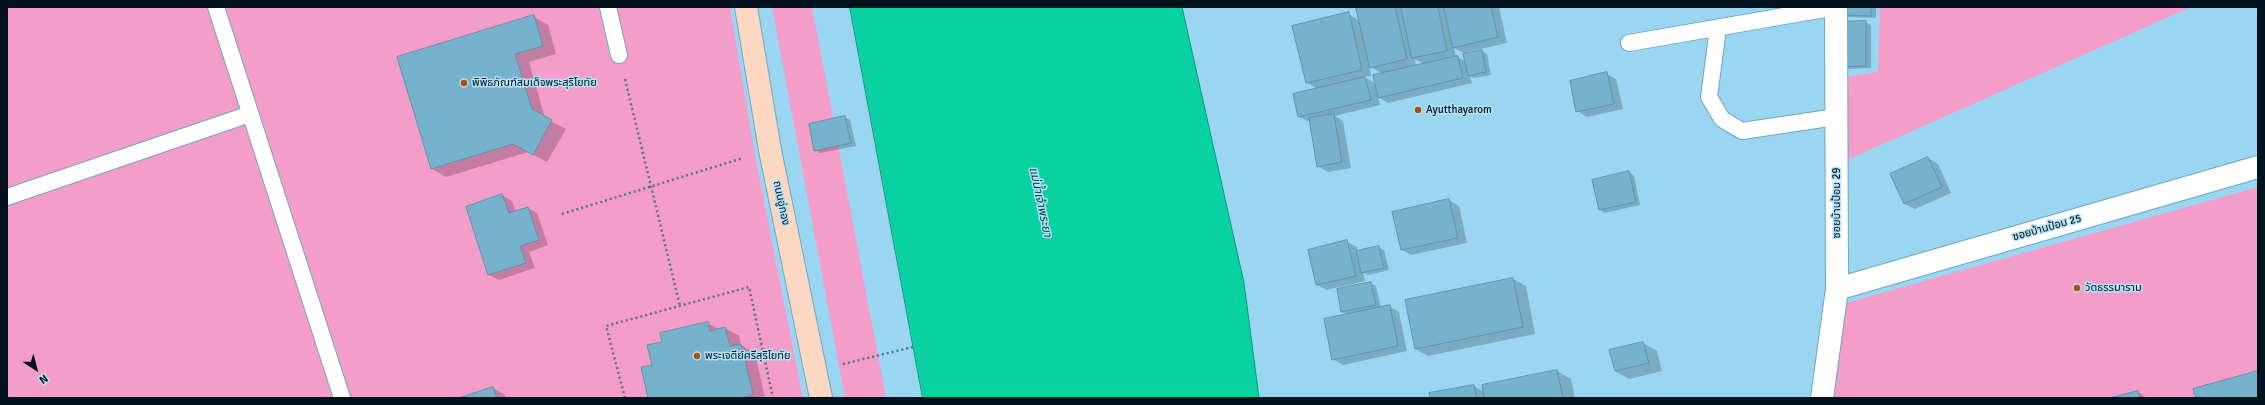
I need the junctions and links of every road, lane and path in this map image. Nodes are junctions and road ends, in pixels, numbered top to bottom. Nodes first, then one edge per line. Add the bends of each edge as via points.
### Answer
1 (216, 7) edge
2 (608, 7) edge
3 (746, 7) edge
4 (1836, 7) edge
5 (1718, 28) junction
6 (1629, 43) dead end
7 (619, 55) joint
8 (250, 114) junction
9 (1836, 117) junction
10 (770, 150) junction
11 (2258, 167) edge
12 (650, 187) junction
13 (7, 197) edge
14 (562, 214) dead end
15 (1837, 289) junction
16 (680, 306) junction
17 (913, 347) dead end
18 (815, 371) junction
19 (342, 398) edge
20 (625, 398) edge
21 (773, 398) edge
22 (821, 398) edge
23 (1822, 398) edge

1 - 8 lane
2 - 7 lane
3 - 10 main road, ถนนอู่ทอง
4 - 5 lane
4 - 9 street, ซอยบ้านป้อม 29
5 - 6 lane
5 - 9 lane via 1709,97 1722,119 1742,131
7 - 12 path
8 - 13 lane
8 - 19 lane
9 - 15 street, ซอยบ้านป้อม 29
10 - 12 path
10 - 18 main road, ถนนอู่ทอง
11 - 15 street, ซอยบ้านป้อม 25
12 - 14 path
12 - 16 path
15 - 23 street, ซอยบ้านป้อม 29
16 - 20 path via 606,326
16 - 21 path via 749,287
17 - 18 path
18 - 22 main road, ถนนอู่ทอง

